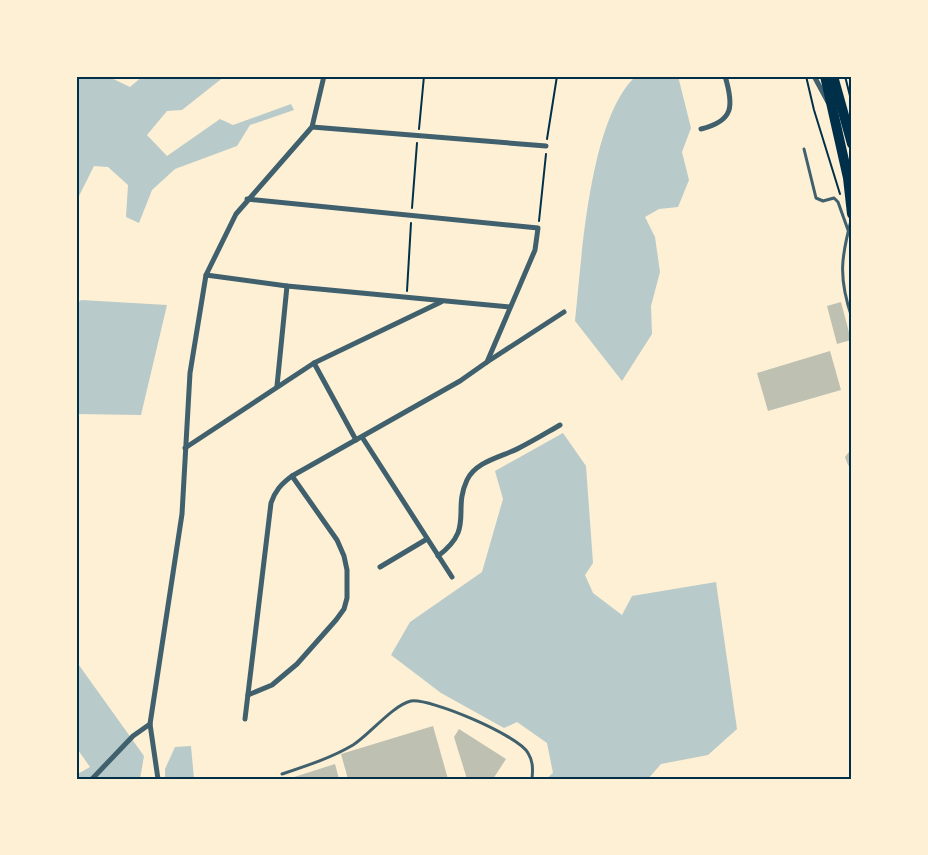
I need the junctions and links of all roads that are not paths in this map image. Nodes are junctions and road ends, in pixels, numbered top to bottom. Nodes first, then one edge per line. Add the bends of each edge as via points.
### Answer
1 (324, 76) edge
2 (725, 76) edge
3 (814, 76) edge
4 (825, 76) edge
5 (833, 76) edge
6 (830, 107) junction
7 (312, 127) junction
8 (701, 129) dead end
9 (852, 144) edge
10 (546, 146) road end
11 (804, 149) dead end
12 (247, 199) junction
13 (852, 215) edge
14 (848, 230) junction
15 (206, 275) junction
16 (288, 286) junction
17 (442, 301) junction
18 (510, 307) junction
19 (564, 312) dead end
20 (852, 318) edge
21 (487, 362) junction
22 (314, 363) junction
23 (277, 386) junction
24 (560, 425) dead end
25 (362, 437) junction
26 (356, 440) junction
27 (185, 448) junction
28 (292, 476) junction
29 (428, 539) junction
30 (438, 556) junction
31 (380, 567) dead end
32 (452, 577) dead end
33 (248, 695) junction
34 (245, 719) dead end
35 (150, 724) junction
36 (282, 774) dead end
37 (92, 779) edge
38 (158, 779) edge
39 (532, 779) edge

1 - 7 street
2 - 8 street via 730,94 729,112 724,121
3 - 6 street
4 - 6 highway
5 - 9 highway
6 - 13 highway via 848,178
7 - 10 street
7 - 12 street
11 - 14 lane via 816,198 823,201 834,198
12 - 15 street via 227,230
12 - 18 street via 538,228 535,250
13 - 14 lane
14 - 20 lane via 841,274
15 - 16 street
15 - 27 street via 190,373
16 - 17 street
16 - 23 street
17 - 18 street
17 - 22 street
18 - 21 street
19 - 21 street
21 - 25 street
22 - 23 street
22 - 26 street
23 - 27 street
24 - 30 street via 473,472 464,491 458,538 453,546
25 - 26 street
25 - 29 street
26 - 28 street
27 - 35 street via 182,514
28 - 33 street via 281,484 271,503
28 - 33 street via 337,540 347,570 347,598 336,620 297,664 272,685
29 - 30 street
29 - 31 street
30 - 32 street
33 - 34 street
35 - 37 street via 133,736
35 - 38 street
36 - 39 lane via 353,745 401,705 411,701 439,707 492,727 520,744 528,752 533,766

